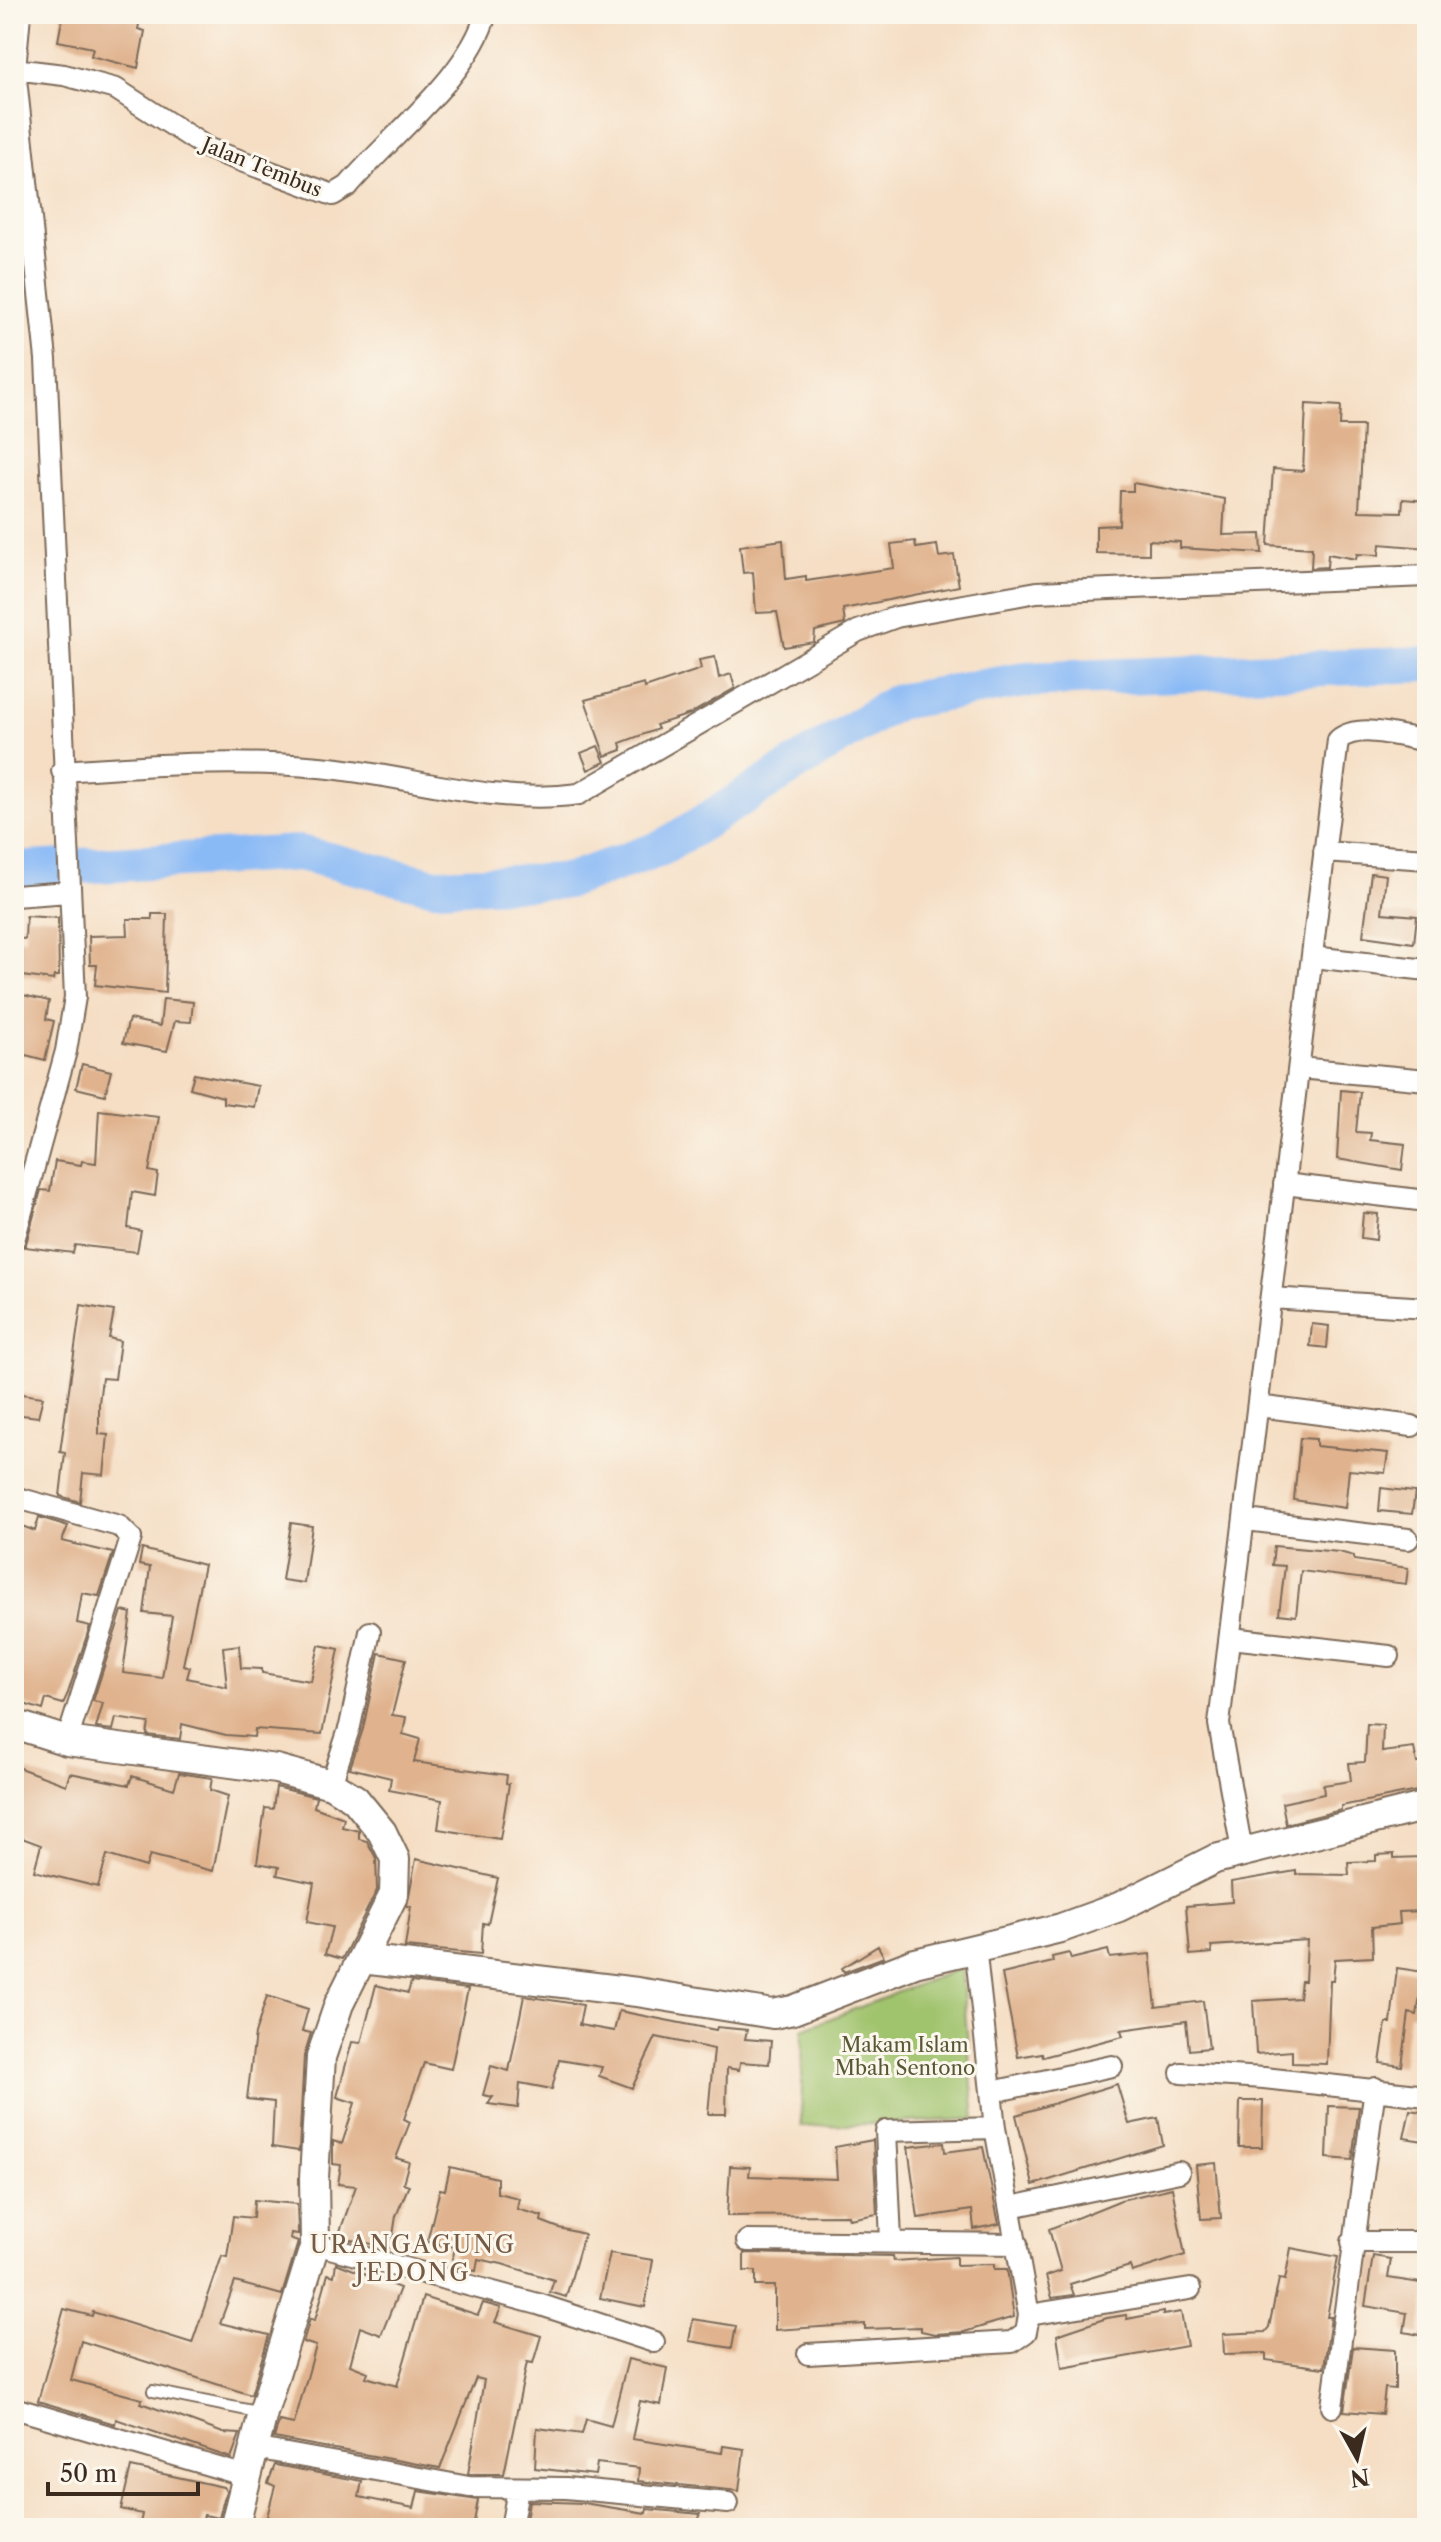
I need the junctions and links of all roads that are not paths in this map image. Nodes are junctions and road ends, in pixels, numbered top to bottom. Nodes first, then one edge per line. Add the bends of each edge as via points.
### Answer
1 (20, 14) edge
2 (486, 14) edge
3 (14, 69) edge
4 (1427, 576) edge
5 (1427, 741) edge
6 (62, 771) junction
7 (1324, 852) junction
8 (1427, 859) edge
9 (14, 896) edge
10 (71, 898) junction
11 (1313, 957) junction
12 (1427, 970) edge
13 (1299, 1068) junction
14 (1427, 1080) edge
15 (1284, 1184) junction
16 (1427, 1201) edge
17 (14, 1240) edge
18 (1271, 1298) junction
19 (1427, 1308) edge
20 (1258, 1406) junction
21 (1412, 1426) dead end
22 (14, 1497) edge
23 (1246, 1520) junction
24 (1408, 1539) dead end
25 (370, 1632) dead end
26 (1231, 1638) junction
27 (1389, 1656) dead end
28 (14, 1724) edge
29 (67, 1741) junction
30 (331, 1784) junction
31 (1427, 1806) edge
32 (1242, 1851) junction
33 (975, 1946) junction
34 (362, 1959) junction
35 (1112, 2066) dead end
36 (1181, 2073) dead end
37 (1375, 2088) junction
38 (992, 2092) junction
39 (1427, 2096) edge
40 (995, 2128) junction
41 (1179, 2172) dead end
42 (1011, 2207) junction
43 (891, 2240) junction
44 (747, 2241) dead end
45 (1352, 2242) junction
46 (1427, 2242) edge
47 (315, 2244) junction
48 (1017, 2244) junction
49 (1190, 2289) dead end
50 (1029, 2315) junction
51 (654, 2342) dead end
52 (808, 2354) dead end
53 (153, 2391) dead end
54 (1332, 2407) dead end
55 (14, 2408) edge
56 (263, 2413) junction
57 (254, 2448) junction
58 (246, 2476) junction
59 (518, 2489) junction
60 (728, 2503) dead end
61 (234, 2528) edge
62 (511, 2528) edge

1 - 3 street
2 - 3 street, Jalan Tembus via 470,54 452,77 348,186 333,195 209,149 116,89
3 - 6 street via 46,359
4 - 6 street via 1037,592 896,617 858,631 579,794 540,799 320,767 203,761
5 - 7 street via 1360,731 1338,740
6 - 10 street
7 - 8 street
7 - 11 street
9 - 10 street
10 - 17 street via 75,997 66,1051
11 - 12 street
11 - 13 street
13 - 14 street
13 - 15 street
15 - 16 street
15 - 18 street
18 - 19 street
18 - 20 street
20 - 21 street
20 - 23 street
22 - 29 street via 119,1526 131,1538
23 - 24 street
23 - 26 street
25 - 30 street
26 - 27 street
26 - 32 street via 1219,1724
28 - 29 street
29 - 30 street via 276,1769
30 - 34 street via 355,1799 382,1832 395,1859 394,1894
31 - 32 street
32 - 33 street via 1076,1923
33 - 34 street via 773,2014
33 - 38 street
34 - 47 street via 321,2057
35 - 38 street
36 - 37 street
37 - 39 street
37 - 45 street
38 - 40 street
40 - 42 street
40 - 43 street via 886,2131
41 - 42 street
42 - 48 street
43 - 44 street
43 - 48 street
45 - 46 street
45 - 54 street
47 - 51 street via 538,2304
47 - 56 street
48 - 50 street
49 - 50 street
50 - 52 street via 1026,2332 1012,2342
53 - 56 lane
55 - 58 street
56 - 57 street
57 - 58 street
57 - 59 street via 469,2487
58 - 61 street
59 - 60 street via 566,2488
59 - 62 street

